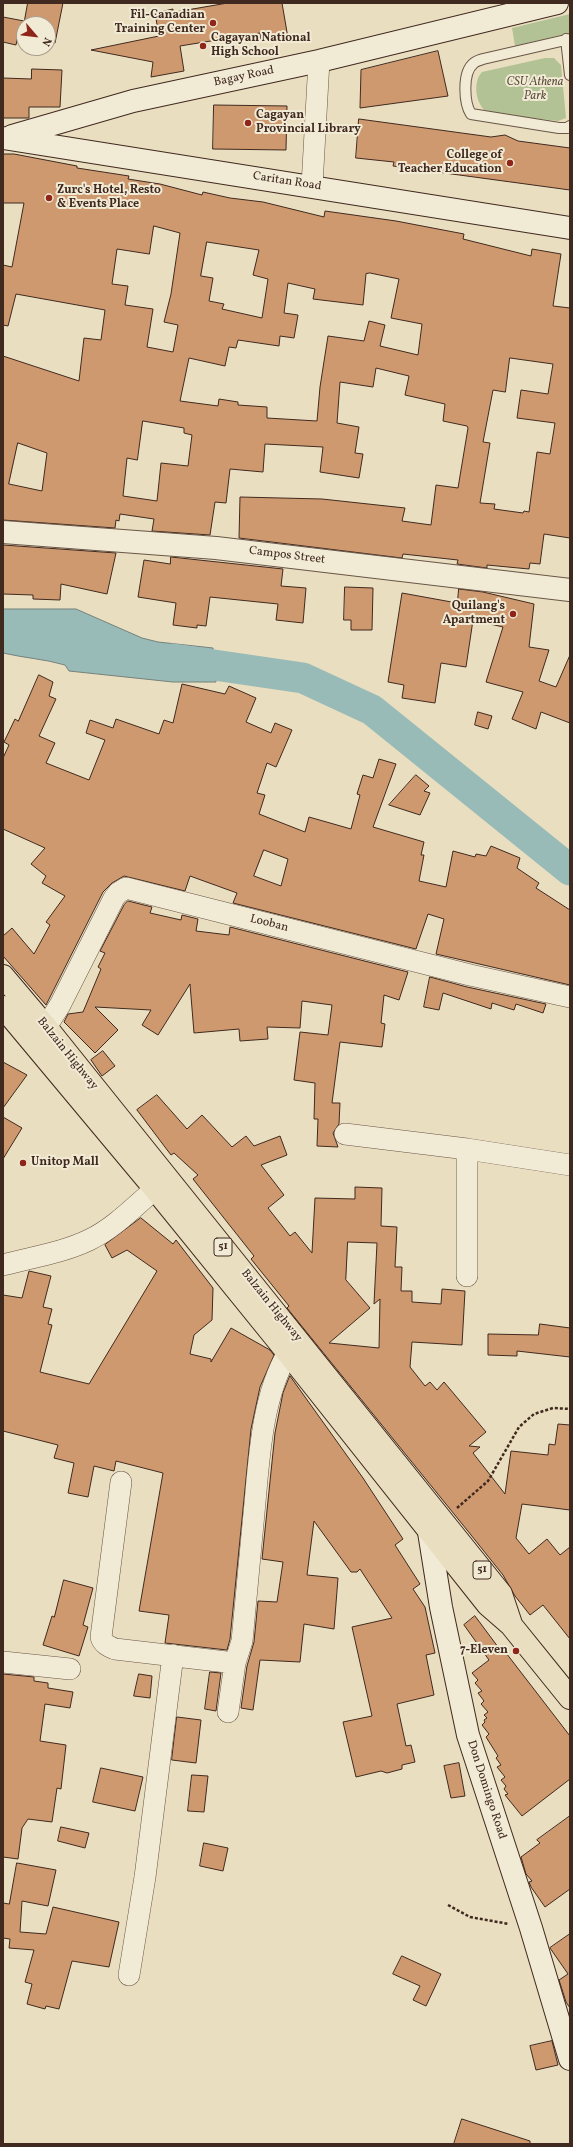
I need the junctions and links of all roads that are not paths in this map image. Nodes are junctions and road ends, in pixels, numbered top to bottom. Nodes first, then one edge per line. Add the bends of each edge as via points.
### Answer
1 (556, 3) edge
2 (568, 39) edge
3 (319, 61) junction
4 (570, 75) edge
5 (570, 126) edge
6 (4, 138) edge
7 (312, 186) junction
8 (570, 228) edge
9 (3, 532) edge
10 (570, 590) edge
11 (3, 976) edge
12 (570, 997) edge
13 (3, 1007) edge
14 (46, 1027) junction
15 (345, 1134) dead end
16 (468, 1149) junction
17 (570, 1165) edge
18 (155, 1189) junction
19 (3, 1265) edge
20 (467, 1276) dead end
21 (288, 1353) junction
22 (121, 1482) dead end
23 (436, 1526) junction
24 (172, 1655) junction
25 (3, 1662) edge
26 (235, 1663) junction
27 (70, 1669) dead end
28 (570, 1698) edge
29 (228, 1712) dead end
30 (129, 1975) dead end
31 (566, 2032) edge
32 (570, 2059) edge

1 - 3 main road, Bagay Road
2 - 4 lane
2 - 5 lane via 474,63 466,77 466,87 468,109 471,114 559,128
3 - 6 main road, Bagay Road via 133,101
3 - 7 street
6 - 7 main road, Caritan Road
7 - 8 main road, Caritan Road
9 - 10 main road, Campos Street via 216,548
11 - 14 main road, Balzain Highway / 51
12 - 14 street, Looban via 470,975 126,888 114,898 60,1005
13 - 18 main road, Balzain Highway / 51
14 - 23 main road, Balzain Highway / 51
15 - 16 street
16 - 17 street
16 - 20 street
18 - 19 street via 116,1222 90,1239 69,1248
18 - 21 main road, Balzain Highway / 51
21 - 23 main road, Balzain Highway / 51
21 - 26 street via 276,1378 260,1451 242,1641
22 - 24 street via 101,1637 105,1644 115,1649
23 - 28 main road, Balzain Highway / 51 via 488,1605 511,1625
23 - 31 main road, Don Domingo Road via 441,1607 468,1735
24 - 26 street
24 - 30 street via 145,1877
25 - 27 street
26 - 29 street
31 - 32 main road, Don Domingo Road

